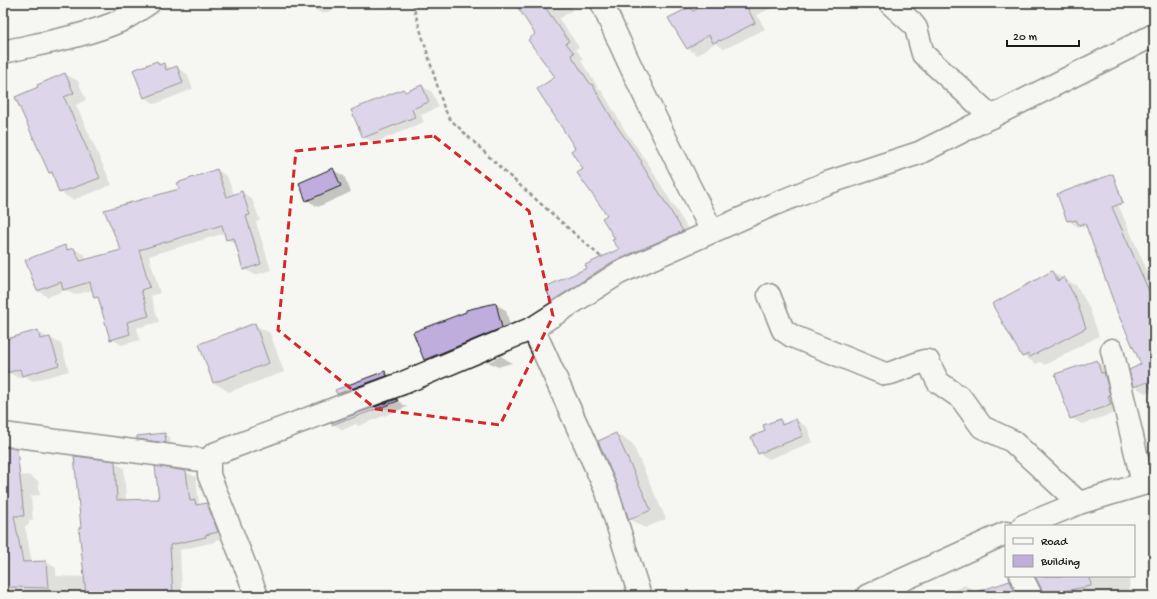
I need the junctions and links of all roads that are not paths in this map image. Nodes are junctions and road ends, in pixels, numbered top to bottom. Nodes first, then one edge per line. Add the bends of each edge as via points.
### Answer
1 (149, 3) edge
2 (602, 3) edge
3 (890, 3) edge
4 (1154, 35) edge
5 (3, 52) edge
6 (992, 117) junction
7 (712, 231) junction
8 (769, 295) dead end
9 (533, 328) junction
10 (1112, 350) dead end
11 (3, 434) edge
12 (209, 461) junction
13 (1149, 483) edge
14 (1079, 503) junction
15 (1025, 525) edge
16 (1004, 538) edge
17 (1022, 577) edge
18 (257, 596) edge
19 (640, 596) edge
20 (867, 596) edge
21 (1031, 596) edge

1 - 5 street via 122,20 100,29
2 - 7 street
3 - 6 street via 916,28 923,54
4 - 6 street
6 - 7 street via 919,153 827,183
7 - 9 street via 619,273
8 - 14 street via 783,330 792,336 885,374 928,361 938,382 961,398 982,426 1012,441
9 - 12 street via 403,383 214,454
9 - 19 street via 607,492
10 - 13 street
11 - 12 street
12 - 18 street via 210,475
13 - 14 street
14 - 15 street
16 - 20 street
17 - 21 street

